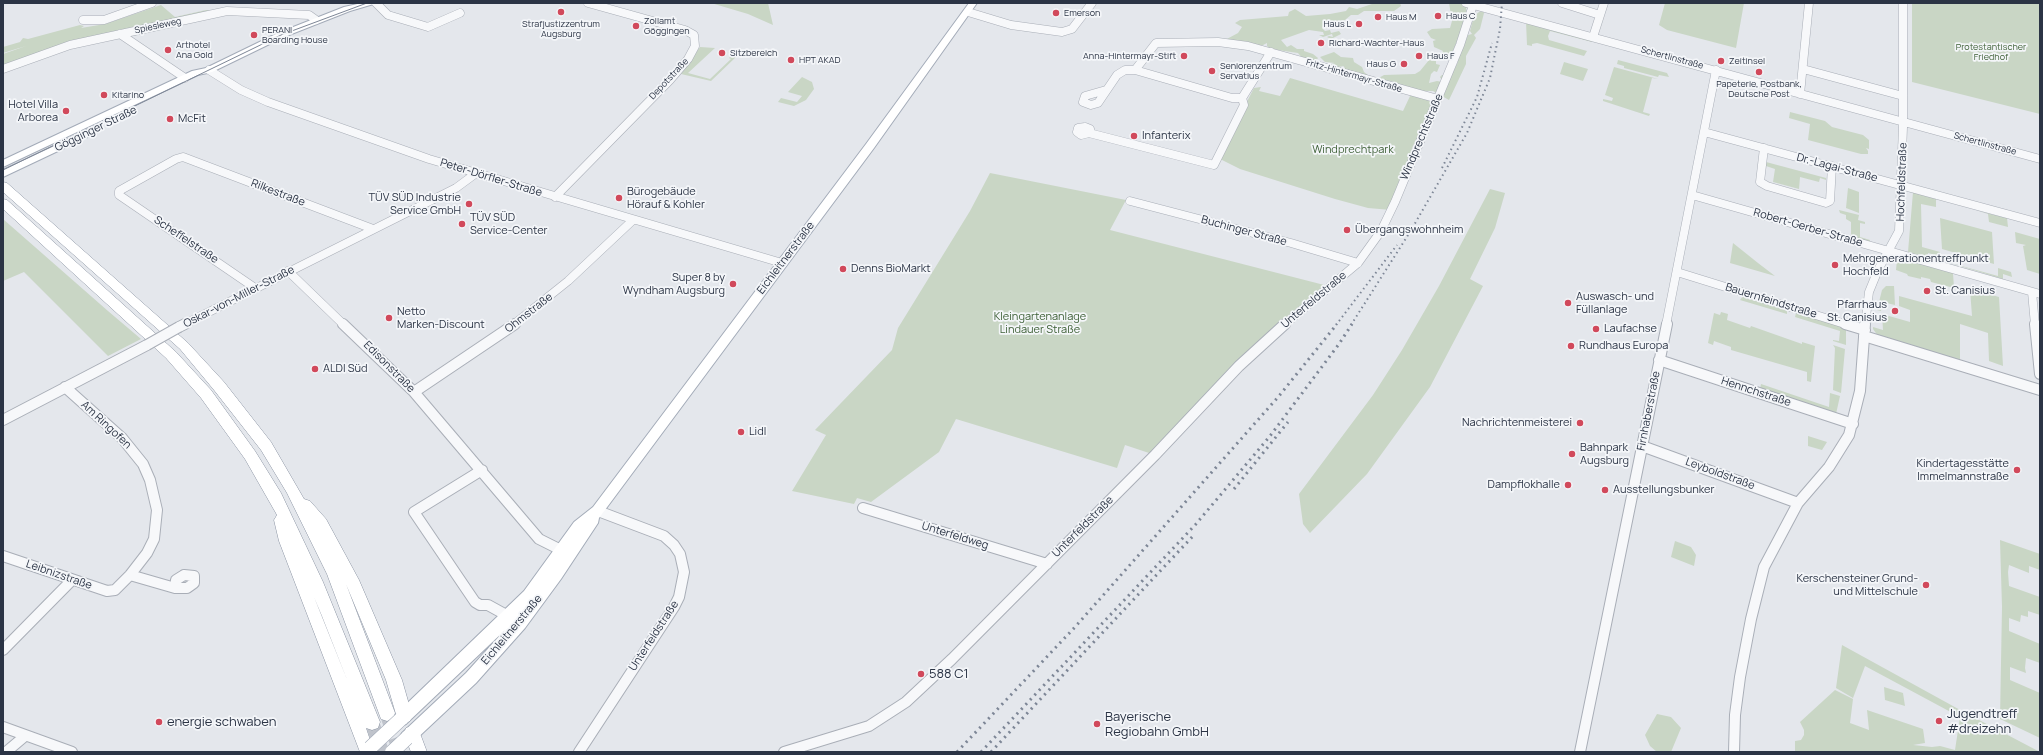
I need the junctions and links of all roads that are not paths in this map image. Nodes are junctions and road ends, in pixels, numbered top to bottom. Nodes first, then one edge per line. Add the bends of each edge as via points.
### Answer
1 (152, 3) edge
2 (358, 3) edge
3 (374, 3) edge
4 (588, 3) edge
5 (1092, 3) edge
6 (1466, 3) edge
7 (1562, 3) edge
8 (1604, 3) edge
9 (1809, 3) edge
10 (1903, 3) edge
11 (1473, 5) junction
12 (971, 7) edge
13 (347, 9) junction
14 (460, 13) dead end
15 (1600, 15) junction
16 (83, 20) dead end
17 (316, 20) junction
18 (120, 34) junction
19 (1593, 37) junction
20 (1271, 52) junction
21 (3, 69) edge
22 (1803, 69) junction
23 (209, 70) junction
24 (1135, 70) junction
25 (1716, 70) junction
26 (185, 78) junction
27 (1106, 90) dead end
28 (1800, 94) junction
29 (1903, 96) junction
30 (1242, 98) junction
31 (1438, 99) junction
32 (1903, 121) junction
33 (1704, 132) junction
34 (1089, 133) dead end
35 (1764, 148) junction
36 (2040, 159) edge
37 (1832, 166) junction
38 (4, 170) edge
39 (475, 174) junction
40 (3, 186) edge
41 (1902, 186) junction
42 (119, 191) joint
43 (1692, 195) junction
44 (554, 197) junction
45 (1130, 201) dead end
46 (3, 203) edge
47 (633, 220) junction
48 (2040, 223) edge
49 (373, 229) junction
50 (1888, 251) junction
51 (782, 263) junction
52 (1358, 263) junction
53 (288, 272) junction
54 (1677, 272) junction
55 (255, 288) junction
56 (2036, 293) edge
57 (1864, 333) junction
58 (1659, 360) junction
59 (2040, 374) edge
60 (65, 387) junction
61 (2040, 390) edge
62 (414, 392) junction
63 (3, 420) edge
64 (1853, 424) junction
65 (1642, 446) junction
66 (482, 470) junction
67 (292, 489) junction
68 (276, 497) junction
69 (1798, 503) junction
70 (863, 508) dead end
71 (597, 511) junction
72 (566, 552) junction
73 (3, 556) edge
74 (1047, 564) junction
75 (130, 575) junction
76 (180, 576) junction
77 (72, 580) junction
78 (160, 582) junction
79 (176, 588) junction
80 (115, 590) joint
81 (508, 616) junction
82 (3, 650) edge
83 (387, 712) tunnel mouth
84 (402, 717) junction
85 (372, 722) tunnel mouth
86 (3, 726) edge
87 (25, 736) junction
88 (409, 736) junction
89 (367, 750) edge
90 (6, 752) edge
91 (72, 752) edge
92 (392, 752) edge
93 (419, 752) edge
94 (579, 752) edge
95 (784, 752) edge
96 (1580, 752) edge
97 (1734, 752) edge

1 - 16 street via 104,20
2 - 13 main road, Gögginger Straße
3 - 13 main road, Gögginger Straße
3 - 14 street, Gögginger Straße via 388,15 428,27
4 - 44 street, Depotstraße via 685,30 694,36 695,46 688,59 670,80
5 - 12 street via 1072,29 1062,32 1011,25
6 - 11 street, Schertlinstraße
7 - 15 street
8 - 15 street
9 - 22 street
10 - 29 street, Hochfeldstraße
11 - 19 street, Schertlinstraße
11 - 31 street, Windprechtstraße
12 - 51 main road, Eichleitnerstraße
13 - 17 main road, Gögginger Straße
15 - 19 street
17 - 18 street, Spiesleweg via 309,15 227,11
17 - 23 main road, Gögginger Straße via 281,34
18 - 21 street, Spiesleweg via 70,45
18 - 26 street
19 - 25 street, Schertlinstraße
20 - 24 street, Fritz-Hintermayr-Straße via 1228,43 1156,42
20 - 30 street
20 - 31 street, Fritz-Hintermayr-Straße
22 - 28 street
22 - 29 street
23 - 26 main road, Gögginger Straße
23 - 38 main road, Gögginger Straße via 198,79
23 - 39 street, Peter-Dörfler-Straße via 268,102
24 - 27 street via 1120,73
24 - 30 street via 1232,98
25 - 28 street, Schertlinstraße
25 - 33 street, Firnhaberstraße
26 - 38 main road, Gögginger Straße
28 - 32 street, Schertlinstraße
29 - 32 street, Hochfeldstraße
30 - 34 street via 1244,105 1214,165
31 - 52 street, Windprechtstraße via 1386,221
32 - 36 street, Schertlinstraße
32 - 41 street, Hochfeldstraße
33 - 35 street, Dr.-Lagai-Straße
33 - 43 street, Firnhaberstraße
35 - 37 street, Dr.-Lagai-Straße
35 - 37 street via 1760,182 1826,203 1830,201
37 - 41 street, Dr.-Lagai-Straße
39 - 44 street, Peter-Dörfler-Straße
39 - 49 street, Oskar-von-Miller-Straße via 456,188
40 - 67 highway via 184,346 266,446
41 - 48 street, Dr.-Lagai-Straße
41 - 50 street, Hochfeldstraße via 1899,231
42 - 49 street, Rilkestraße via 176,159 183,158
42 - 55 street, Scheffelstraße via 119,195
43 - 50 street, Robert-Gerber-Straße
43 - 54 street, Firnhaberstraße
44 - 47 street, Peter-Dörfler-Straße
45 - 52 street, Buchinger Straße
46 - 68 highway via 171,355 206,394 250,455
47 - 51 street, Peter-Dörfler-Straße
47 - 62 street, Ohmstraße via 526,316
49 - 53 street, Oskar-von-Miller-Straße
50 - 56 street, Robert-Gerber-Straße
50 - 57 street, Hochfeldstraße via 1869,292
51 - 71 main road, Eichleitnerstraße
52 - 74 street, Unterfeldstraße via 1239,366
53 - 55 street, Oskar-von-Miller-Straße
53 - 62 street, Edisonstraße
54 - 57 street, Bauernfeindstraße
54 - 58 street, Firnhaberstraße
55 - 60 street, Oskar-von-Miller-Straße, bridge
56 - 59 street
57 - 61 street, Bauernfeindstraße
57 - 64 street, Hochfeldstraße via 1860,391
58 - 64 street, Hennchstraße
58 - 65 street, Firnhaberstraße
60 - 63 street, Oskar-von-Miller-Straße
60 - 75 street, Am Ringofen via 122,438 143,464 150,480 157,513 154,539
62 - 66 street, Edisonstraße
64 - 69 street, Hochfeldstraße via 1829,467
65 - 69 street, Leyboldstraße
65 - 96 street, Firnhaberstraße
66 - 72 street, Edisonstraße via 539,539
66 - 81 street via 414,512 475,602
67 - 83 highway via 334,573
67 - 84 highway via 321,523 354,585 392,673
68 - 85 highway via 316,582
68 - 89 highway via 286,541
69 - 97 street, Hochfeldstraße via 1764,567 1755,600 1737,693
70 - 74 street, Unterfeldweg
71 - 72 main road, Eichleitnerstraße via 579,526
71 - 94 street, Unterfeldstraße via 664,536 680,554 684,572 674,608
72 - 81 main road, Eichleitnerstraße
72 - 88 main road, Eichleitnerstraße via 524,617 496,651
73 - 77 street, Leibnizstraße
74 - 95 street, Unterfeldstraße via 940,671 887,716 857,730
75 - 78 street
75 - 80 street, Am Ringofen
76 - 78 street
76 - 79 street via 174,582
76 - 79 street via 192,575 195,580 187,588
77 - 80 street, Leibnizstraße via 107,591
77 - 82 street
78 - 79 street
81 - 84 main road, Eichleitnerstraße
84 - 88 main road
84 - 89 main road, Eichleitnerstraße, bridge
86 - 87 street
87 - 90 street
87 - 91 street
88 - 92 main road, Eichleitnerstraße, bridge
88 - 93 highway

